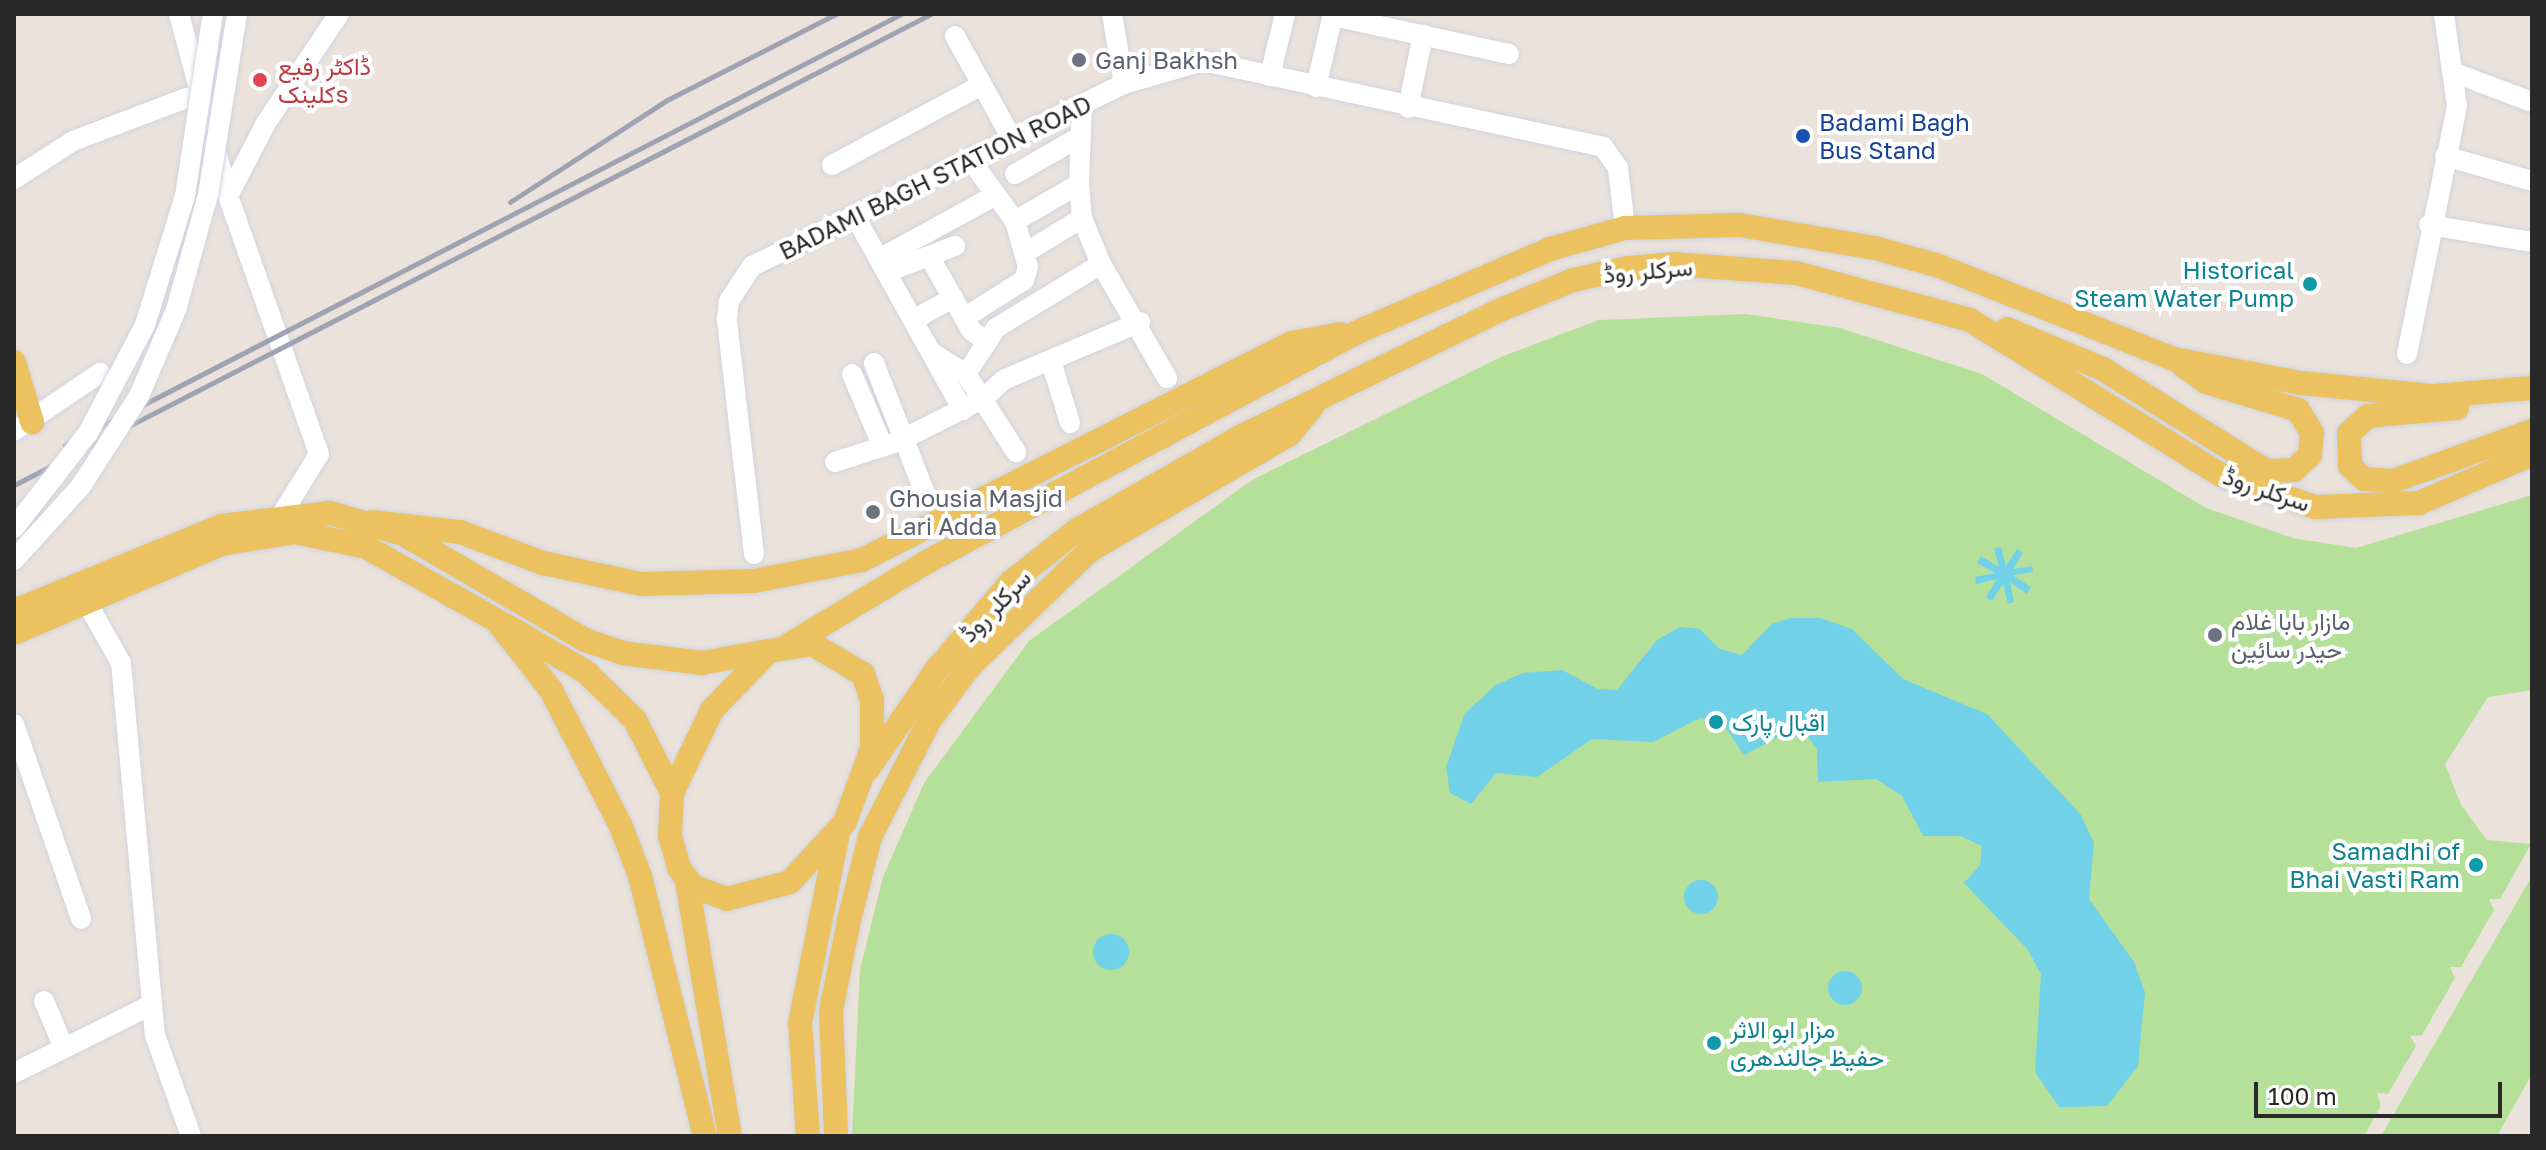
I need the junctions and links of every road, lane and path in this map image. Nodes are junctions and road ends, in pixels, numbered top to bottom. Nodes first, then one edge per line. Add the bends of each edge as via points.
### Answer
1 (179, 14) edge
2 (213, 14) edge
3 (237, 14) edge
4 (339, 14) edge
5 (1112, 14) edge
6 (1285, 14) edge
7 (1333, 15) edge
8 (2444, 15) edge
9 (1423, 35) junction
10 (955, 36) dead end
11 (1509, 54) dead end
12 (2455, 73) junction
13 (1270, 76) junction
14 (1124, 84) junction
15 (982, 85) junction
16 (1316, 87) junction
17 (186, 98) dead end
18 (2532, 102) edge
19 (1082, 105) junction
20 (1408, 108) junction
21 (1081, 136) junction
22 (1012, 139) junction
23 (2445, 156) junction
24 (970, 159) junction
25 (832, 165) dead end
26 (1015, 174) dead end
27 (14, 179) edge
28 (2532, 181) edge
29 (1079, 184) junction
30 (996, 195) junction
31 (228, 196) junction
32 (856, 218) junction
33 (1082, 218) junction
34 (1015, 221) junction
35 (2429, 225) junction
36 (1625, 228) junction
37 (2532, 242) edge
38 (955, 246) dead end
39 (1028, 251) junction
40 (929, 256) junction
41 (1101, 264) junction
42 (883, 265) junction
43 (953, 298) junction
44 (964, 318) junction
45 (913, 320) junction
46 (1970, 320) junction
47 (1140, 322) junction
48 (1362, 330) junction
49 (987, 342) junction
50 (931, 352) junction
51 (2407, 354) dead end
52 (2174, 359) junction
53 (1051, 361) junction
54 (14, 362) edge
55 (874, 363) dead end
56 (100, 373) dead end
57 (852, 374) dead end
58 (966, 374) junction
59 (1167, 378) dead end
60 (2532, 388) edge
61 (2508, 393) junction
62 (984, 398) junction
63 (1318, 399) junction
64 (963, 410) junction
65 (1070, 423) dead end
66 (23, 427) edge
67 (2532, 431) edge
68 (906, 438) junction
69 (883, 447) junction
70 (1016, 452) dead end
71 (2532, 454) edge
72 (835, 462) dead end
73 (926, 496) dead end
74 (282, 514) junction
75 (372, 522) junction
76 (14, 528) edge
77 (754, 554) dead end
78 (14, 560) edge
79 (86, 601) junction
80 (14, 611) edge
81 (496, 620) junction
82 (14, 633) edge
83 (780, 647) junction
84 (14, 724) edge
85 (868, 769) junction
86 (672, 793) junction
87 (837, 835) junction
88 (687, 882) junction
89 (81, 919) dead end
90 (44, 1001) dead end
91 (151, 1005) junction
92 (64, 1048) junction
93 (14, 1073) edge
94 (191, 1136) edge
95 (705, 1136) edge
96 (730, 1136) edge
97 (808, 1136) edge
98 (836, 1136) edge

1 - 31 street
2 - 76 street, bridge via 185,196 145,325 88,433
3 - 78 street, bridge via 208,195 176,310 125,418 81,486
4 - 31 street via 266,123
5 - 14 street
6 - 13 street
7 - 9 street
7 - 16 street
8 - 12 street
9 - 11 street
9 - 20 street
10 - 15 street
12 - 18 street
12 - 23 street via 2457,106
13 - 14 street, BADAMI BAGH STATION ROAD via 1203,61
13 - 16 street, BADAMI BAGH STATION ROAD
14 - 19 street, BADAMI BAGH STATION ROAD
15 - 22 street
15 - 25 street
16 - 20 street, BADAMI BAGH STATION ROAD
17 - 27 street via 73,141
19 - 21 street
19 - 22 street, BADAMI BAGH STATION ROAD
20 - 36 street, BADAMI BAGH STATION ROAD via 1603,147 1618,168
21 - 26 street
21 - 29 street
22 - 24 street, BADAMI BAGH STATION ROAD
23 - 28 street
23 - 35 street
24 - 30 street
24 - 32 street, BADAMI BAGH STATION ROAD
29 - 33 street
29 - 34 street
30 - 34 street
30 - 42 street
31 - 74 street via 319,454
32 - 42 street
32 - 77 street, BADAMI BAGH STATION ROAD via 752,266 729,301
33 - 39 street
33 - 41 street
34 - 39 street
35 - 37 street
35 - 51 street
36 - 48 main road, سرکلر روڈ via 1550,249
36 - 52 main road, سرکلر روڈ via 1740,225 1875,248 1939,266
38 - 40 street
39 - 44 street via 1024,280
40 - 42 street
40 - 43 street
41 - 47 street
41 - 49 street via 996,328
42 - 45 street
43 - 44 street
43 - 45 street
44 - 49 street
45 - 50 street
46 - 52 main road via 2077,355 2266,471 2294,470 2310,455 2312,433 2298,410 2206,382
46 - 63 main road, سرکلر روڈ via 1796,273 1674,264 1628,268 1531,295
46 - 71 main road, سرکلر روڈ via 2221,475 2292,502 2350,510 2419,503
47 - 53 street
47 - 59 street
48 - 75 main road via 1292,343 862,560 754,581 641,584 543,563 460,532
48 - 83 main road, سرکلر روڈ via 925,563
49 - 58 street
50 - 58 street
50 - 64 street
52 - 61 main road, سرکلر روڈ via 2394,394
53 - 62 street via 1003,380
53 - 65 street
54 - 66 main road
55 - 68 street
56 - 66 street
57 - 69 street
58 - 62 street
60 - 61 main road, سرکلر روڈ
61 - 67 main road via 2457,408 2368,416 2349,433 2350,466 2364,479 2393,481
62 - 64 street
62 - 70 street
63 - 85 main road, سرکلر روڈ via 1147,485 1011,582 937,669
63 - 98 main road via 1290,434 1090,550 970,666 929,721 870,837 849,920 831,1011
64 - 68 street
68 - 69 street
68 - 73 street
69 - 72 street
74 - 75 main road
74 - 80 main road via 221,526
75 - 83 main road via 585,640 622,653 702,663
79 - 81 main road via 222,544 295,532 366,547
79 - 82 main road
79 - 91 street via 121,663
81 - 86 main road via 610,692 654,750
81 - 95 main road via 551,690 620,824 640,876
83 - 85 main road via 826,648 863,674 873,718
83 - 86 main road via 712,710
84 - 89 street
85 - 87 main road
86 - 88 main road via 670,836
87 - 88 main road via 805,871 759,896 727,899
87 - 97 main road via 800,1023
88 - 96 main road
90 - 92 street
91 - 92 street
91 - 94 street via 169,1086
92 - 93 street

